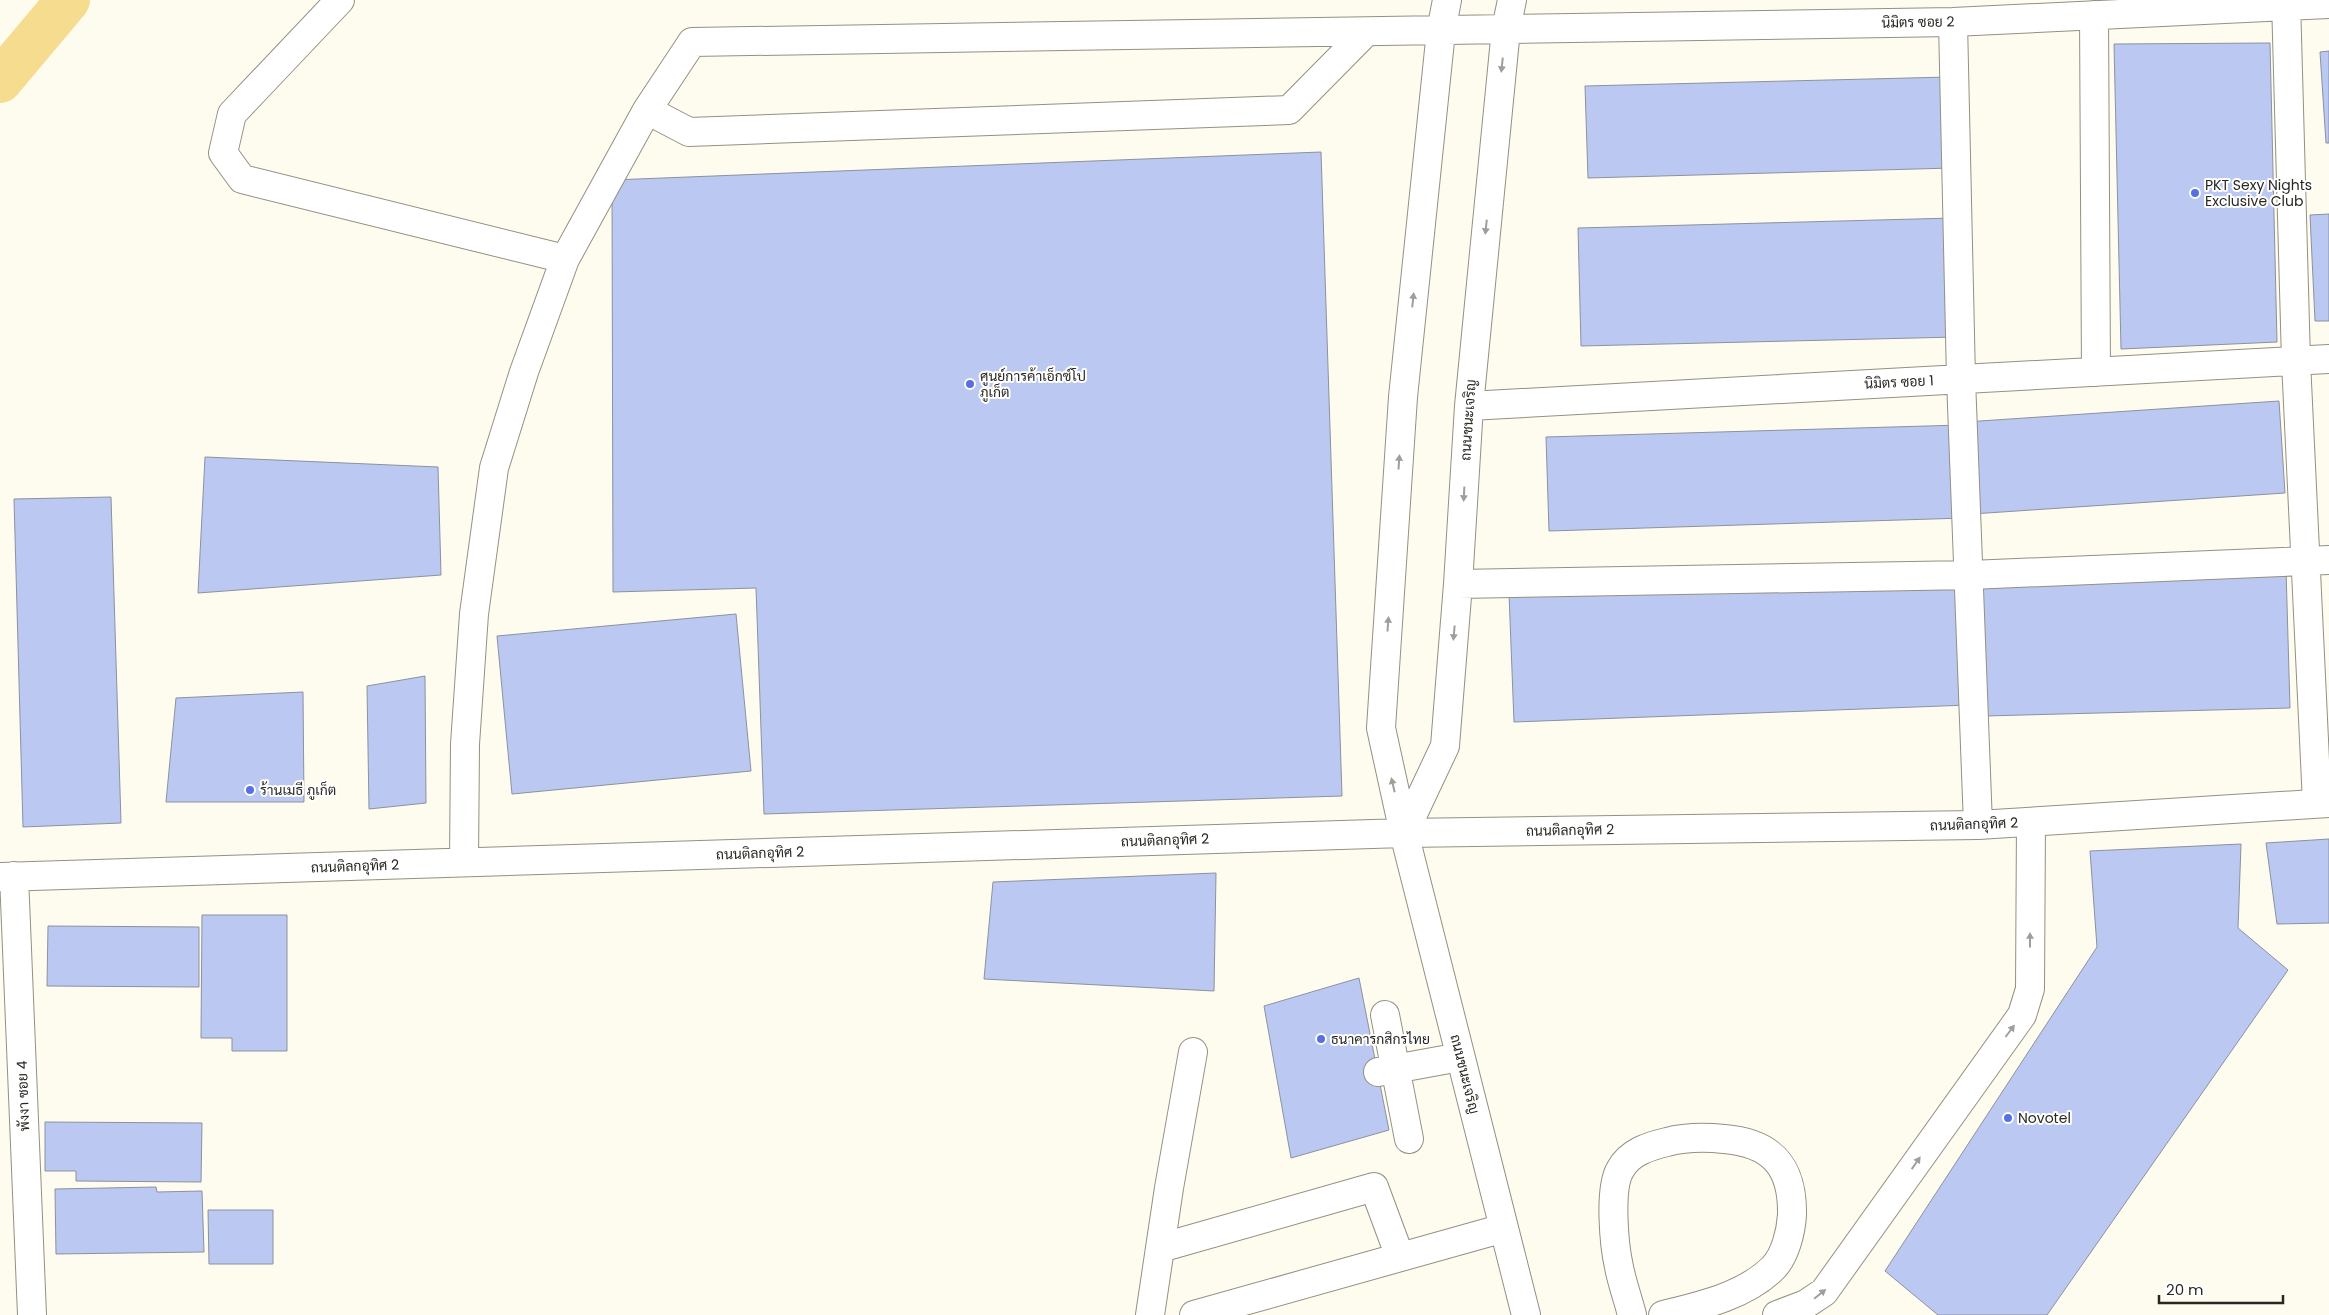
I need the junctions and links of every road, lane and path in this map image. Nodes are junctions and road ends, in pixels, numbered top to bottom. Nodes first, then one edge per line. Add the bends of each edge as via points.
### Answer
1 (340, 0) edge
2 (1447, 0) edge
3 (1512, 0) edge
4 (2286, 2) edge
5 (2329, 4) edge
6 (2094, 15) junction
7 (1953, 22) junction
8 (1506, 29) junction
9 (1441, 31) junction
10 (1366, 32) junction
11 (648, 110) junction
12 (565, 259) junction
13 (2329, 359) edge
14 (2296, 361) junction
15 (2096, 372) junction
16 (1962, 379) junction
17 (1469, 406) junction
18 (2317, 560) edge
19 (1970, 575) junction
20 (1458, 584) junction
21 (2323, 803) edge
22 (2031, 822) junction
23 (1978, 825) junction
24 (1404, 833) junction
25 (464, 862) junction
26 (7, 877) edge
27 (1385, 1015) dead end
28 (1193, 1052) dead end
29 (1460, 1057) junction
30 (1386, 1071) junction
31 (1409, 1139) dead end
32 (1504, 1228) junction
33 (1160, 1248) junction
34 (1400, 1257) junction
35 (32, 1315) edge
36 (1150, 1315) edge
37 (1194, 1315) edge
38 (1526, 1315) edge
39 (1632, 1315) edge
40 (1663, 1315) edge
41 (1777, 1315) edge

1 - 12 street via 232,114 223,153 242,179
2 - 9 street, ถนนชนะเจริญ
3 - 8 street, ถนนชนะเจริญ
4 - 5 street, นิมิตร ซอย 2
4 - 6 street, นิมิตร ซอย 2
4 - 14 street
6 - 7 street, นิมิตร ซอย 2
6 - 15 street
7 - 8 street, นิมิตร ซอย 2
7 - 16 street
8 - 9 street, นิมิตร ซอย 2
8 -> 17 street, ถนนชนะเจริญ
9 - 10 street, นิมิตร ซอย 2
24 -> 9 street, ถนนชนะเจริญ via 1380,728 1403,397
10 - 11 street, นิมิตร ซอย 2 via 692,42
10 - 11 street via 1289,110 688,132
11 - 12 street
12 - 25 street via 494,468 474,614 465,744
13 - 14 street, นิมิตร ซอย 1
14 - 15 street, นิมิตร ซอย 1
14 - 18 street
15 - 16 street, นิมิตร ซอย 1
16 - 17 street, นิมิตร ซอย 1
16 - 19 street
17 -> 20 street, ถนนชนะเจริญ
18 - 19 street
18 - 21 street
19 - 20 street
19 - 23 street
20 -> 24 street, ถนนชนะเจริญ via 1445,746
21 - 22 street, ถนนติลกอุทิศ 2
22 - 23 street, ถนนติลกอุทิศ 2
41 -> 22 street via 1806,1304 1824,1292 2022,1015 2030,989
23 - 24 street, ถนนติลกอุทิศ 2
24 - 25 street, ถนนติลกอุทิศ 2
24 - 29 street, ถนนชนะเจริญ
25 - 26 street, ถนนติลกอุทิศ 2
26 - 35 street, พังงา ซอย 4
27 - 30 street
28 - 33 street
29 - 30 street
29 - 32 street, ถนนชนะเจริญ
30 - 31 street
32 - 34 street
32 - 38 street, ถนนชนะเจริญ
33 - 34 street via 1374,1187
33 - 36 street
34 - 37 street
39 - 40 street via 1619,1268 1616,1242 1615,1184 1620,1169 1634,1154 1682,1138 1746,1141 1763,1148 1781,1165 1792,1204 1791,1224 1780,1260 1752,1285

